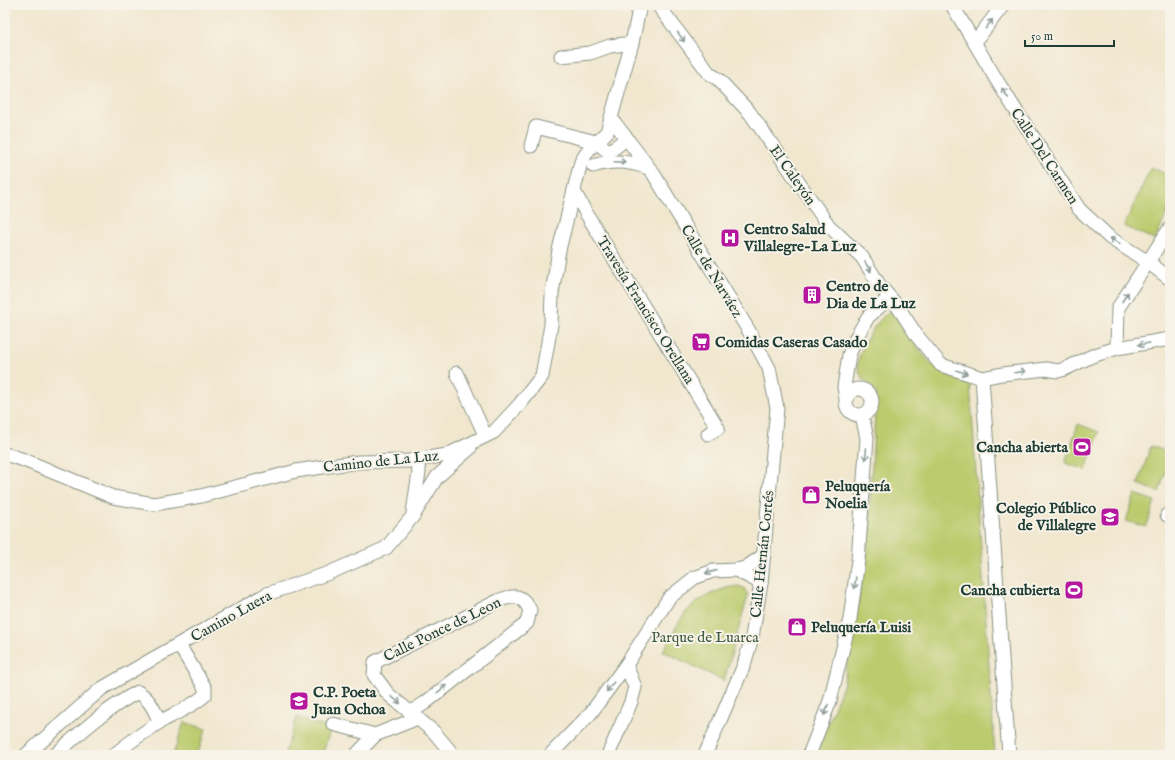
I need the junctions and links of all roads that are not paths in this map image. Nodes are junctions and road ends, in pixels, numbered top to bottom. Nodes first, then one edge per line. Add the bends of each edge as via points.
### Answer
1 (640, 5) edge
2 (658, 5) edge
3 (952, 5) edge
4 (1003, 5) edge
5 (975, 42) junction
6 (632, 43) junction
7 (561, 56) dead end
8 (611, 118) junction
9 (544, 137) dead end
10 (627, 138) junction
11 (531, 146) dead end
12 (593, 146) junction
13 (609, 152) junction
14 (593, 166) junction
15 (648, 168) junction
16 (575, 185) junction
17 (1170, 228) edge
18 (1148, 262) junction
19 (1170, 279) edge
20 (889, 298) junction
21 (1170, 339) edge
22 (1117, 348) junction
23 (847, 368) junction
24 (457, 373) dead end
25 (982, 378) junction
26 (856, 388) junction
27 (846, 399) junction
28 (862, 416) junction
29 (713, 431) dead end
30 (485, 435) junction
31 (775, 440) joint
32 (5, 454) edge
33 (416, 459) junction
34 (413, 516) junction
35 (764, 555) junction
36 (736, 570) junction
37 (761, 583) junction
38 (178, 645) junction
39 (626, 665) junction
40 (415, 715) junction
41 (160, 722) junction
42 (333, 724) dead end
43 (375, 735) junction
44 (26, 755) edge
45 (55, 755) edge
46 (114, 755) edge
47 (356, 755) edge
48 (450, 755) edge
49 (550, 755) edge
50 (608, 755) edge
51 (705, 755) edge
52 (809, 755) edge
53 (1008, 755) edge

1 - 6 street, Camino de La Luz
2 -> 20 street, El Caleyón via 709,73 750,113 830,226 862,257
3 - 5 street, Calle Del Carmen
5 -> 4 street
18 -> 5 street, Calle Del Carmen via 1110,238 1079,209
6 - 7 street via 610,46 590,53
6 - 8 street, Camino de La Luz
8 - 10 street, Calle de Narváez
8 - 12 street, Camino de La Luz via 607,132
9 - 12 street
10 - 13 street
10 - 15 street, Calle de Narváez
11 - 12 street via 536,128
12 - 13 street
12 - 16 street, Camino de La Luz via 581,162
13 - 14 street
14 -> 15 street via 605,162 626,162
14 - 16 street
15 - 31 street, Calle de Narváez via 749,331 769,368 777,408
16 - 29 street, Travesía Francisco Orellana via 586,213
16 - 30 street, Camino de La Luz via 556,264 551,325 542,376 494,432
17 - 18 street
18 - 19 street, Calle Del Carmen
22 -> 18 street via 1118,308
20 - 23 street via 868,317 849,355
20 -> 25 street, El Caleyón via 941,365
21 -> 22 street
25 -> 22 street via 1046,369 1058,371
23 - 26 street
23 - 27 street via 844,387
24 - 30 street
25 - 53 street
26 - 27 street
26 - 28 street via 864,390 871,398 872,407
27 - 28 street via 848,409
28 -> 52 street via 867,438 858,560 850,619 830,701
30 - 33 street, Camino de La Luz via 447,455
30 - 34 street, Camino Luera via 437,477
31 - 35 street, Calle Hernán Cortés
32 - 33 street, Camino de La Luz via 114,496 154,504 201,496 296,471 359,462
33 - 34 street via 419,472
34 - 38 street, Camino Luera via 386,548 329,573 267,594
35 - 36 street via 745,568
35 - 37 street, Calle Hernán Cortés
36 - 37 street
36 -> 39 street via 713,571 694,578 669,598
37 - 51 street, Calle Hernán Cortés via 752,637 744,665
38 - 41 street via 205,688 205,695
38 - 44 street, Camino Luera via 101,689
39 -> 49 street via 590,714
39 - 50 street via 635,687
40 -> 40 street, Calle Ponce de Leon via 425,703 527,623 530,610 526,601 513,596 500,600 375,662 374,675 388,694
40 - 43 street
40 - 48 street, Calle Ponce de Leon via 434,732 450,751
41 - 45 street via 146,696 138,692 114,706
41 - 46 street
42 - 43 street
43 - 47 street

